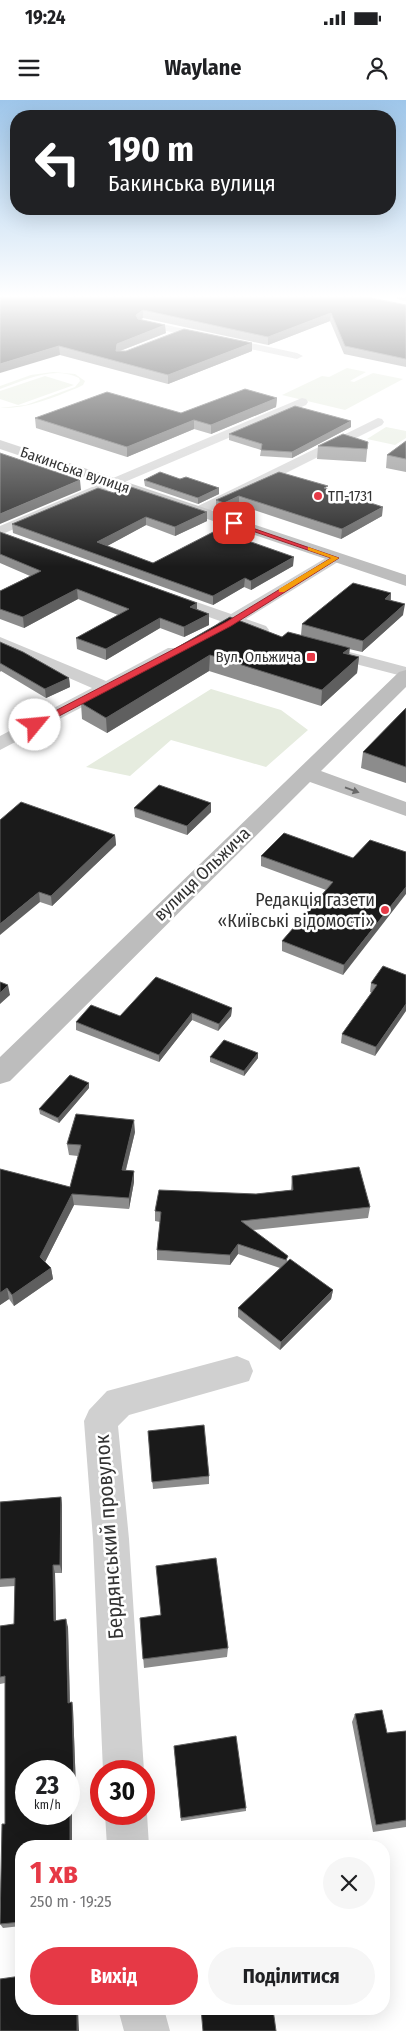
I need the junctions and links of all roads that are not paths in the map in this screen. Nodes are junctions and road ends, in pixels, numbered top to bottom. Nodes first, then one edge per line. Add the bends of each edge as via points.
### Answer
1 (302, 402) dead end
2 (378, 422) dead end
3 (0, 444) edge
4 (111, 482) junction
5 (200, 511) junction
6 (0, 530) edge
7 (0, 535) edge
8 (19, 542) edge
9 (336, 558) junction
10 (406, 581) edge
11 (149, 590) edge
12 (233, 621) junction
13 (275, 635) edge
14 (0, 642) edge
15 (308, 646) edge
16 (406, 674) edge
17 (105, 687) junction
18 (0, 744) edge
19 (306, 773) junction
20 (406, 809) edge
21 (0, 1074) edge
22 (237, 1371) dead end
23 (122, 1760) edge
24 (127, 1825) edge
25 (128, 1840) edge
26 (143, 2015) edge
27 (147, 2031) edge

1 - 4 street
2 - 5 street
3 - 4 street, Бакинська вулиця
4 - 5 street, Бакинська вулиця
4 - 6 street
5 - 9 street, Бакинська вулиця
7 - 8 street
9 - 10 street, Бакинська вулиця
9 - 12 street
11 - 12 street
12 - 13 street
12 - 17 street
14 - 17 street
15 - 16 street
16 - 19 street, вулиця Ольжича
17 - 18 street
19 -> 20 street
19 - 21 street, вулиця Ольжича
22 - 23 street, Бердянський провулок via 119,1402 101,1421 111,1539
24 - 25 street
26 - 27 street

